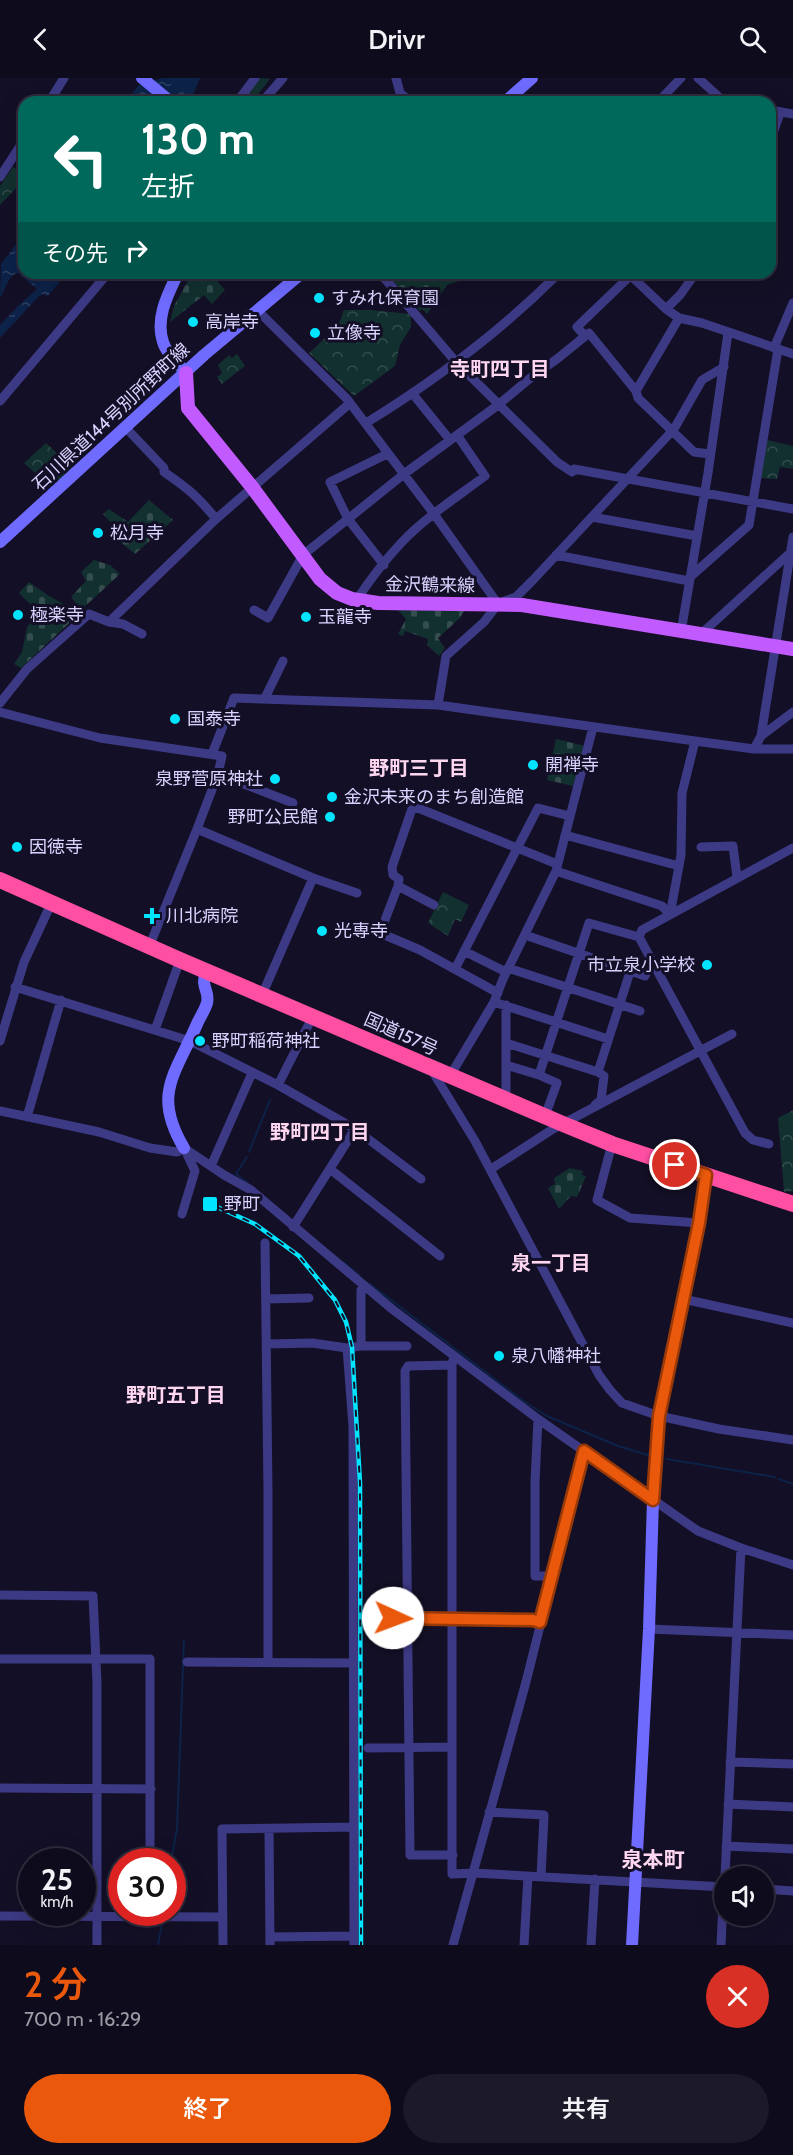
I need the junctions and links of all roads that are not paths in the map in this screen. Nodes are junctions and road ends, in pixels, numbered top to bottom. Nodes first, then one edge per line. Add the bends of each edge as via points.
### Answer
1 (64, 78) edge
2 (142, 78) edge
3 (255, 78) edge
4 (283, 78) edge
5 (396, 78) edge
6 (532, 78) edge
7 (681, 78) edge
8 (698, 78) edge
9 (53, 96) edge
10 (164, 96) edge
11 (242, 96) edge
12 (267, 96) edge
13 (404, 96) edge
14 (512, 96) edge
15 (664, 96) edge
16 (718, 96) edge
17 (776, 112) edge
18 (780, 113) junction
19 (793, 114) edge
20 (776, 125) edge
21 (18, 149) edge
22 (0, 177) edge
23 (103, 279) edge
24 (175, 279) edge
25 (295, 279) edge
26 (385, 279) edge
27 (553, 279) edge
28 (625, 279) edge
29 (635, 279) edge
30 (691, 279) edge
31 (793, 303) edge
32 (666, 309) junction
33 (258, 310) junction
34 (679, 318) junction
35 (728, 333) junction
36 (585, 336) junction
37 (776, 349) junction
38 (793, 354) edge
39 (456, 362) junction
40 (724, 367) junction
41 (186, 373) junction
42 (636, 391) junction
43 (412, 393) junction
44 (0, 401) edge
45 (350, 404) junction
46 (498, 405) junction
47 (366, 423) junction
48 (126, 428) junction
49 (672, 431) junction
50 (454, 438) junction
51 (387, 454) junction
52 (711, 454) junction
53 (404, 474) junction
54 (627, 480) junction
55 (252, 487) junction
56 (704, 492) junction
57 (754, 501) junction
58 (793, 509) edge
59 (434, 514) junction
60 (592, 517) junction
61 (216, 519) junction
62 (348, 519) junction
63 (697, 536) junction
64 (793, 537) edge
65 (0, 542) edge
66 (790, 553) junction
67 (303, 555) junction
68 (556, 555) junction
69 (384, 565) junction
70 (690, 579) junction
71 (356, 601) junction
72 (498, 604) junction
73 (254, 610) dead end
74 (109, 622) junction
75 (681, 632) junction
76 (142, 634) dead end
77 (701, 634) junction
78 (774, 646) junction
79 (793, 650) edge
80 (283, 661) dead end
81 (265, 698) junction
82 (0, 703) edge
83 (438, 705) junction
84 (0, 712) edge
85 (793, 712) edge
86 (593, 727) junction
87 (761, 736) junction
88 (694, 741) junction
89 (754, 749) junction
90 (793, 749) edge
91 (212, 754) junction
92 (218, 774) junction
93 (293, 803) dead end
94 (570, 816) junction
95 (197, 829) junction
96 (565, 835) junction
97 (517, 847) junction
98 (701, 847) dead end
99 (793, 848) edge
100 (679, 866) junction
101 (557, 867) junction
102 (737, 877) junction
103 (313, 878) junction
104 (0, 880) edge
105 (398, 886) junction
106 (357, 893) dead end
107 (51, 904) junction
108 (435, 905) dead end
109 (670, 915) junction
110 (525, 935) junction
111 (639, 937) junction
112 (149, 947) junction
113 (464, 951) junction
114 (578, 954) junction
115 (180, 960) junction
116 (652, 962) junction
117 (455, 969) junction
118 (507, 970) junction
119 (206, 972) junction
120 (630, 972) junction
121 (15, 987) junction
122 (567, 988) junction
123 (262, 995) junction
124 (496, 997) junction
125 (61, 1000) junction
126 (506, 1005) junction
127 (619, 1005) junction
128 (640, 1011) dead end
129 (313, 1016) junction
130 (3, 1021) edge
131 (556, 1022) junction
132 (155, 1030) junction
133 (732, 1034) dead end
134 (608, 1039) junction
135 (0, 1041) edge
136 (190, 1041) junction
137 (506, 1043) junction
138 (701, 1051) junction
139 (545, 1056) junction
140 (506, 1065) junction
141 (431, 1069) junction
142 (598, 1072) junction
143 (252, 1073) junction
144 (539, 1075) junction
145 (450, 1076) junction
146 (278, 1085) junction
147 (506, 1099) junction
148 (0, 1111) edge
149 (588, 1111) junction
150 (545, 1116) junction
151 (27, 1117) junction
152 (563, 1125) junction
153 (355, 1129) junction
154 (612, 1144) junction
155 (769, 1144) dead end
156 (184, 1148) junction
157 (211, 1166) junction
158 (330, 1169) junction
159 (491, 1170) junction
160 (706, 1175) junction
161 (421, 1179) dead end
162 (793, 1204) edge
163 (182, 1214) dead end
164 (699, 1223) junction
165 (293, 1227) junction
166 (265, 1243) dead end
167 (440, 1256) dead end
168 (364, 1286) junction
169 (309, 1298) dead end
170 (266, 1299) junction
171 (683, 1299) junction
172 (793, 1323) edge
173 (267, 1344) junction
174 (361, 1346) junction
175 (407, 1346) dead end
176 (347, 1348) junction
177 (453, 1361) junction
178 (659, 1416) junction
179 (538, 1419) junction
180 (793, 1440) edge
181 (584, 1451) junction
182 (653, 1500) junction
183 (741, 1548) junction
184 (793, 1565) edge
185 (553, 1576) junction
186 (0, 1595) edge
187 (393, 1618) dead end
188 (407, 1619) junction
189 (452, 1620) junction
190 (540, 1622) junction
191 (649, 1629) junction
192 (736, 1632) junction
193 (793, 1635) edge
194 (0, 1659) edge
195 (96, 1659) junction
196 (188, 1662) dead end
197 (268, 1662) junction
198 (353, 1663) junction
199 (452, 1747) junction
200 (368, 1748) dead end
201 (408, 1748) junction
202 (730, 1762) junction
203 (793, 1764) edge
204 (0, 1788) edge
205 (97, 1788) junction
206 (151, 1789) junction
207 (728, 1804) junction
208 (793, 1807) edge
209 (489, 1812) junction
210 (354, 1827) junction
211 (269, 1829) junction
212 (726, 1846) junction
213 (150, 1848) edge
214 (793, 1850) edge
215 (453, 1855) junction
216 (725, 1866) edge
217 (474, 1873) junction
218 (528, 1876) junction
219 (541, 1877) junction
220 (595, 1879) junction
221 (635, 1881) junction
222 (714, 1886) edge
223 (774, 1890) edge
224 (793, 1891) edge
225 (0, 1916) edge
226 (18, 1916) edge
227 (96, 1916) junction
228 (108, 1916) edge
229 (186, 1916) edge
230 (223, 1917) junction
231 (722, 1926) edge
232 (354, 1940) edge
233 (270, 1941) edge
234 (97, 1945) edge
235 (223, 1945) edge
236 (453, 1945) edge
237 (524, 1945) edge
238 (591, 1945) edge
239 (632, 1945) edge
240 (721, 1945) edge

1 - 9 street
2 - 10 street
3 - 11 street
4 - 12 street
5 - 13 street
6 - 14 street
7 - 15 street
8 - 16 street
17 - 18 street
18 - 19 street
18 - 20 street
21 - 22 street
23 - 44 street
24 - 41 street via 160,326 163,344
25 - 33 street, 石川県道144号別所野町線
26 - 39 street
27 - 39 street via 525,308
28 - 36 street via 578,327
29 - 32 street
30 - 32 street
31 - 37 street
32 - 34 street
33 - 41 street, 石川県道144号別所野町線
33 - 45 street
34 - 35 street
34 - 42 street
35 - 37 street
35 - 40 street
36 - 42 street via 589,333
36 - 46 street
37 - 38 street
37 - 57 street
39 - 43 street
39 - 46 street
40 - 49 street via 702,380
40 - 52 street
41 - 48 street, 石川県道144号別所野町線
41 - 55 main road, 金沢鶴来線 via 188,408
42 - 49 street via 638,398
43 - 47 street
43 - 50 street
45 - 47 street
45 - 55 street
46 - 50 street
46 - 54 street via 556,462 573,470
47 - 51 street
48 - 61 street via 164,472 190,489
48 - 65 street, 石川県道144号別所野町線
49 - 52 street via 694,452
49 - 54 street
50 - 53 street
50 - 59 street via 485,476
51 - 53 street
51 - 62 street via 330,482
52 - 56 street
53 - 59 street
53 - 62 street
54 - 56 street
54 - 60 street
55 - 61 street
55 - 67 main road, 金沢鶴来線
56 - 57 street
56 - 63 street
57 - 58 street
57 - 70 street via 749,525
59 - 69 street via 402,542
59 - 72 street
60 - 63 street
60 - 68 street
61 - 74 street
62 - 67 street
62 - 69 street
63 - 70 street
64 - 66 street
66 - 77 street
66 - 78 street
67 - 71 main road, 金沢鶴来線 via 320,579 337,593
67 - 73 street via 268,618
68 - 70 street
68 - 72 street via 516,597
69 - 71 street
70 - 75 street
71 - 72 main road, 金沢鶴来線 via 459,600
72 - 75 main road, 金沢鶴来線
72 - 83 street via 446,656
74 - 76 street
74 - 82 street via 89,614 27,669
75 - 77 main road, 金沢鶴来線
77 - 78 main road, 金沢鶴来線
78 - 79 main road, 金沢鶴来線
78 - 87 street
80 - 81 street
81 - 83 street
81 - 91 street via 234,698
83 - 86 street
84 - 91 street via 100,738
85 - 87 street
86 - 88 street
86 - 94 street
87 - 89 street
88 - 89 street
88 - 100 street via 682,793
89 - 90 street
91 - 92 street via 222,756
92 - 93 street
92 - 95 street
94 - 96 street
94 - 97 street via 538,808
95 - 103 street
95 - 112 street
96 - 100 street
96 - 101 street
97 - 101 street
97 - 105 street via 413,806 392,867 393,875 399,879
97 - 113 street
98 - 102 street via 733,846
99 - 102 street
100 - 109 street
101 - 109 street via 662,906
101 - 110 street
102 - 109 street
103 - 106 street
103 - 123 street
104 - 107 highway, 国道157号
105 - 108 street
105 - 117 street via 380,933
107 - 112 highway, 国道157号
107 - 121 street
109 - 111 street via 642,930
110 - 114 street
110 - 118 street
111 - 114 street via 589,923
111 - 116 street
112 - 115 highway, 国道157号
113 - 117 street
113 - 118 street
114 - 120 street
114 - 122 street
115 - 119 highway, 国道157号
115 - 132 street
116 - 120 street via 645,976
116 - 138 street
117 - 124 street
118 - 122 street
118 - 124 street
119 - 123 highway, 国道157号
119 - 136 street via 203,981 208,1001
120 - 127 street
121 - 125 street
121 - 130 street
122 - 127 street
122 - 131 street
123 - 129 highway, 国道157号
124 - 126 street
124 - 145 street
125 - 132 street
125 - 151 street
126 - 131 street
126 - 137 street
127 - 128 street
127 - 134 street
129 - 141 highway, 国道157号
129 - 146 street
130 - 135 street
131 - 134 street
131 - 139 street
132 - 136 street
133 - 138 street
134 - 142 street
136 - 143 street
136 - 156 street via 167,1094 173,1130
137 - 139 street
137 - 140 street
138 - 149 street
138 - 155 street via 745,1133 753,1140
139 - 142 street
139 - 144 street
140 - 144 street
140 - 147 street
141 - 145 highway, 国道157号
141 - 159 street
142 - 149 street via 604,1076 601,1100
143 - 146 street
143 - 157 street
144 - 150 street via 557,1083
145 - 147 highway, 国道157号
146 - 153 street
147 - 150 highway, 国道157号
148 - 151 street
149 - 152 street
150 - 152 highway, 国道157号
151 - 156 street via 99,1132 150,1148 177,1152
152 - 154 highway, 国道157号
152 - 159 street
153 - 158 street
153 - 161 street
154 - 160 highway, 国道157号
154 - 164 street via 597,1200 630,1218
156 - 157 street
156 - 163 street via 195,1171
157 - 165 street via 251,1190
158 - 165 street
158 - 167 street
159 - 178 street via 599,1374 622,1403
160 - 162 highway, 国道157号
160 - 164 street
164 - 171 street
165 - 168 street
166 - 170 street
168 - 174 street
168 - 177 street
169 - 170 street
170 - 173 street
171 - 172 street
171 - 178 street
173 - 176 street via 312,1343
173 - 197 street
174 - 175 street
174 - 176 street
176 - 198 street via 353,1426
177 - 179 street
177 - 188 street via 408,1366 405,1371
177 - 189 street
178 - 180 street
178 - 182 street
179 - 181 street
179 - 185 street via 535,1576
181 - 182 street
181 - 185 street
182 - 183 street via 698,1531
182 - 191 street
183 - 184 street
183 - 192 street
185 - 190 street
186 - 195 street via 93,1596
187 - 188 street
188 - 189 street
188 - 201 street
189 - 190 street
189 - 199 street
190 - 209 street
191 - 192 street
191 - 221 street
192 - 193 street
192 - 202 street
194 - 195 street
195 - 205 street
195 - 206 street via 150,1659
196 - 197 street
197 - 198 street
198 - 210 street
199 - 201 street
199 - 215 street
200 - 201 street
201 - 215 street via 410,1855
202 - 203 street
202 - 207 street
204 - 205 street
205 - 206 street
205 - 227 street
206 - 213 street
207 - 208 street
207 - 212 street
209 - 217 street
209 - 219 street via 544,1815
210 - 211 street
210 - 232 street
211 - 230 street via 222,1828
211 - 233 street
212 - 214 street
212 - 216 street
215 - 217 street via 452,1874
217 - 218 street
217 - 236 street
218 - 219 street
218 - 237 street
219 - 220 street
220 - 221 street
220 - 238 street
221 - 222 street
221 - 239 street
223 - 224 street
225 - 226 street
227 - 228 street
227 - 234 street
229 - 230 street
230 - 235 street
231 - 240 street
232 - 233 street

